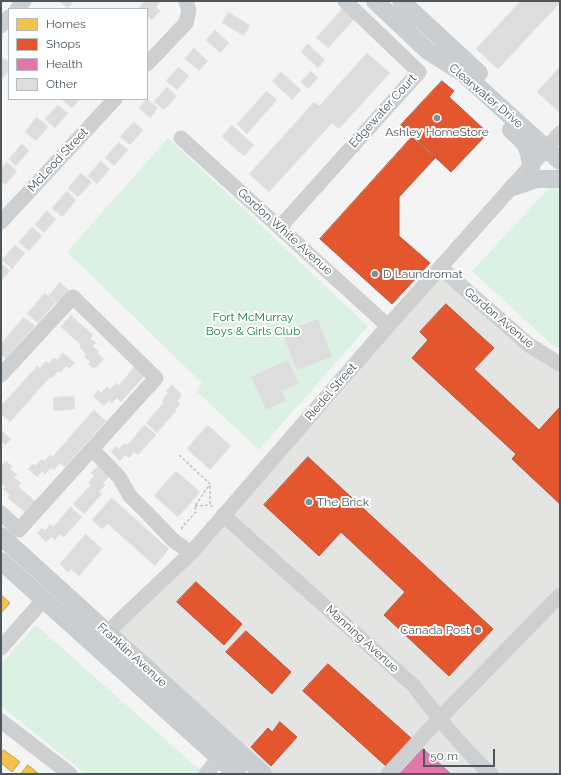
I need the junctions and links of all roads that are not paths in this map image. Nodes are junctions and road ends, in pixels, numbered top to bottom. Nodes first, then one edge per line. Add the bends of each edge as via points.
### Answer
1 (346, 1) edge
2 (375, 1) edge
3 (401, 1) edge
4 (187, 5) edge
5 (8, 18) edge
6 (1, 26) edge
7 (428, 50) junction
8 (148, 63) edge
9 (114, 100) edge
10 (181, 138) dead end
11 (555, 142) edge
12 (560, 161) edge
13 (530, 167) junction
14 (560, 179) edge
15 (512, 187) junction
16 (1, 222) edge
17 (280, 227) junction
18 (441, 268) junction
19 (388, 326) junction
20 (560, 364) edge
21 (1, 375) edge
22 (92, 449) junction
23 (1, 513) edge
24 (224, 515) junction
25 (1, 536) edge
26 (191, 552) junction
27 (1, 561) edge
28 (560, 595) edge
29 (44, 599) junction
30 (108, 634) junction
31 (95, 647) junction
32 (1, 648) edge
33 (439, 719) junction
34 (1, 721) edge
35 (219, 758) junction
36 (70, 774) edge
37 (206, 774) edge
38 (237, 774) edge
39 (263, 774) edge
40 (388, 774) edge
41 (491, 774) edge

1 - 17 street, Edgewater Court via 419,72
2 - 7 main road, Clearwater Drive
3 - 11 main road, Clearwater Drive
4 - 8 street via 186,23
5 - 6 street
7 - 11 main road, Clearwater Drive
7 - 13 main road via 526,145 530,153
9 - 16 street, McLeod Street
10 - 17 street, Gordon White Avenue
11 - 12 main road, Clearwater Drive
11 - 13 street, Riedel Street
13 - 15 street, Riedel Street
14 - 15 main road via 536,179
15 - 18 street, Riedel Street
17 - 19 street, Gordon White Avenue
18 - 19 street, Riedel Street
18 - 20 street, Gordon Avenue via 529,345
19 - 24 street, Riedel Street
21 - 22 street via 73,297 156,378
22 - 23 street via 19,530
22 - 26 street via 119,477 130,496 174,541
24 - 26 street, Riedel Street
24 - 33 street, Manning Avenue via 414,686
25 - 30 main road, Franklin Avenue
26 - 30 street, Riedel Street
27 - 29 main road, Franklin Avenue
28 - 33 street
29 - 31 main road, Franklin Avenue
29 - 32 street
30 - 31 street, Riedel Street
30 - 39 main road, Franklin Avenue
31 - 35 main road, Franklin Avenue
33 - 40 street
33 - 41 street, Manning Avenue
34 - 36 street
35 - 37 street
35 - 38 main road, Franklin Avenue

